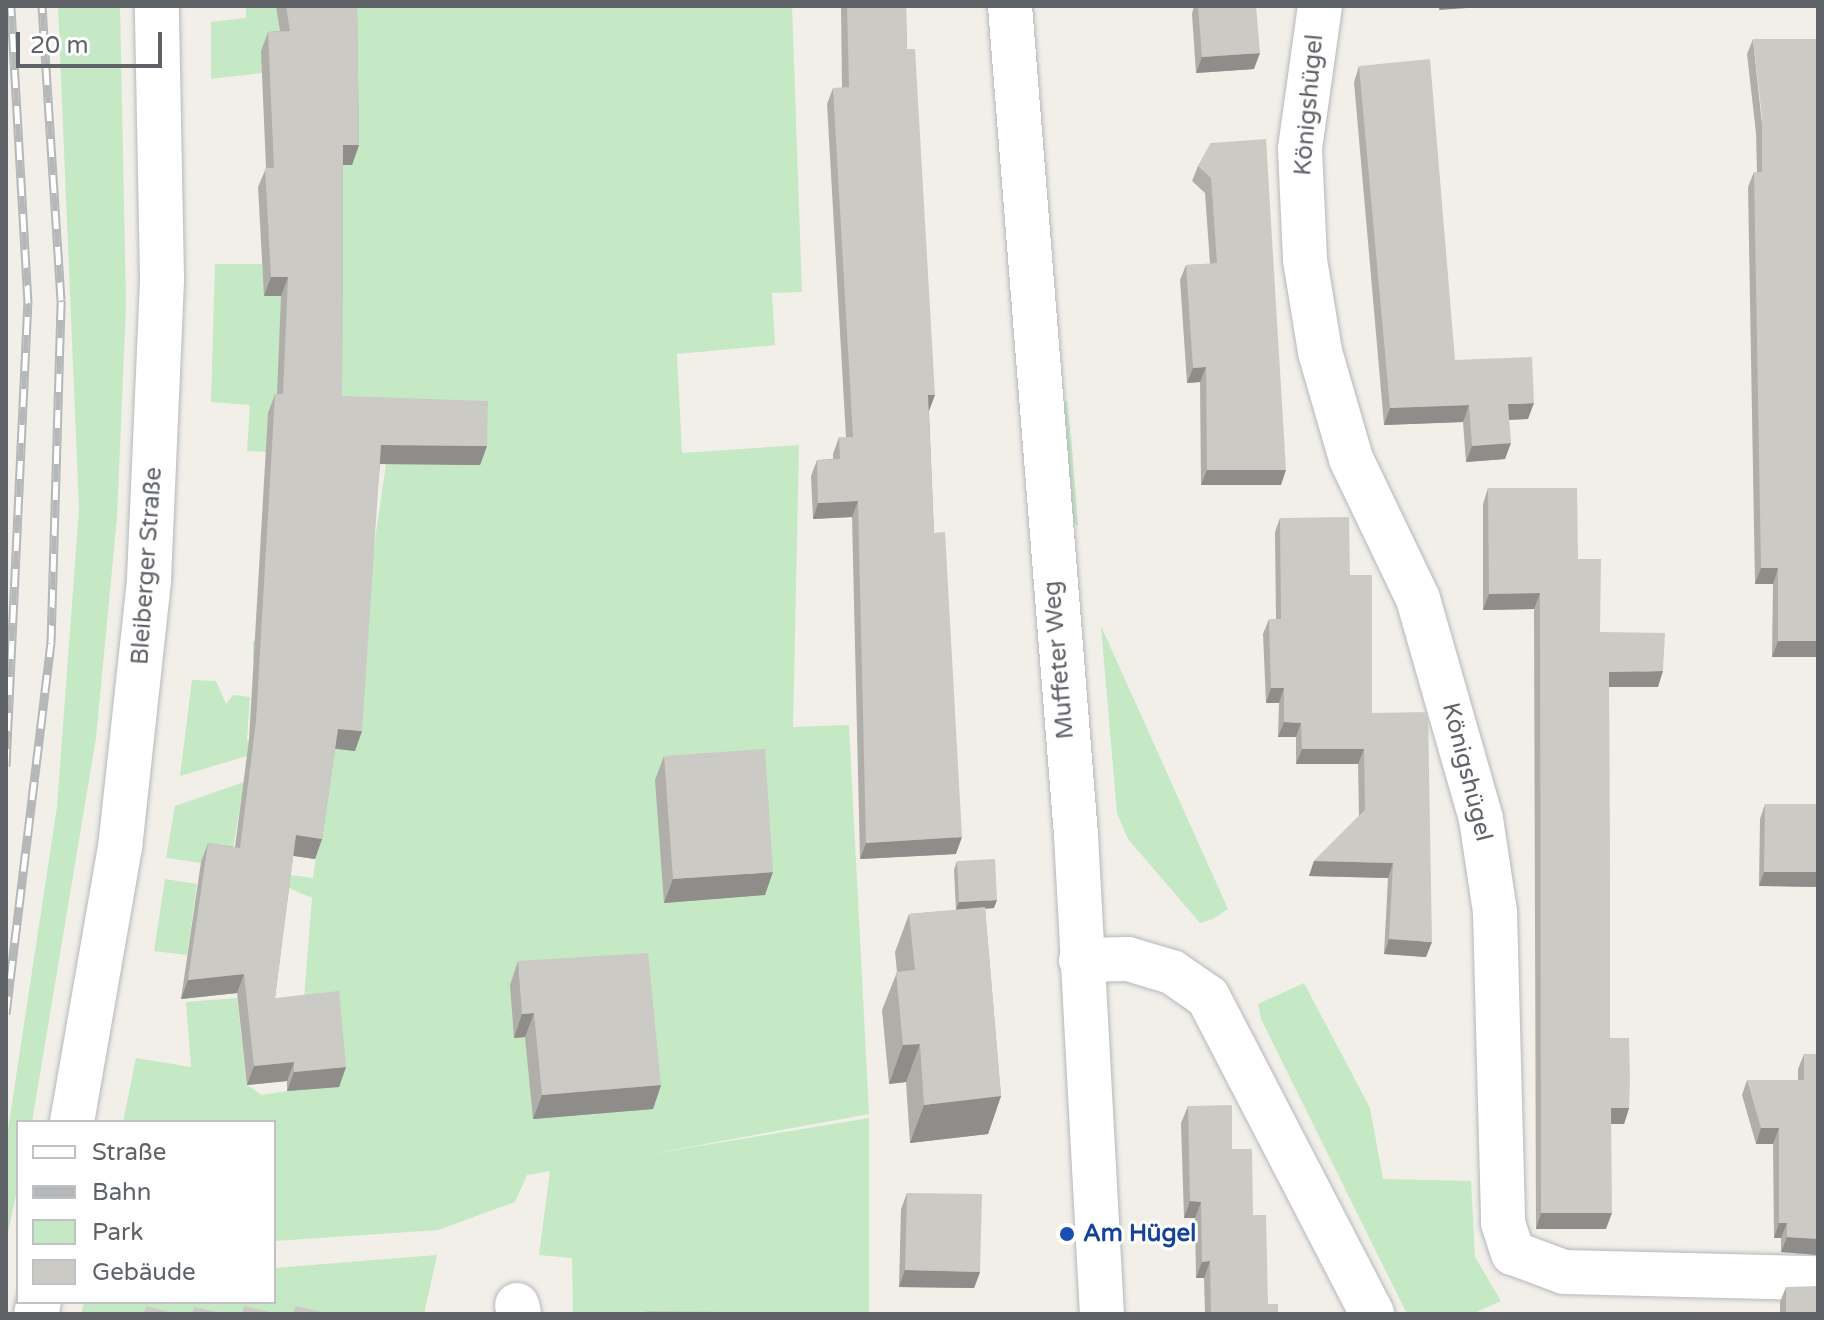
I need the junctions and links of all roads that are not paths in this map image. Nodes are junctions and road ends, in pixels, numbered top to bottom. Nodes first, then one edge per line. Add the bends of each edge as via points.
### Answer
1 (157, 6) edge
2 (1010, 6) edge
3 (1320, 6) edge
4 (1081, 960) junction
5 (72, 1120) edge
6 (1818, 1278) edge
7 (1102, 1314) edge
8 (1372, 1314) edge

1 - 5 street, Bleiberger Straße via 162,277 149,579 120,848
2 - 4 street, Muffeter Weg
3 - 6 street, Königshügel via 1300,149 1305,260 1320,352 1351,459 1418,599 1481,819 1495,912 1503,1223 1513,1253 1564,1272
4 - 7 street, Muffeter Weg
4 - 8 street via 1128,959 1172,972 1208,997

